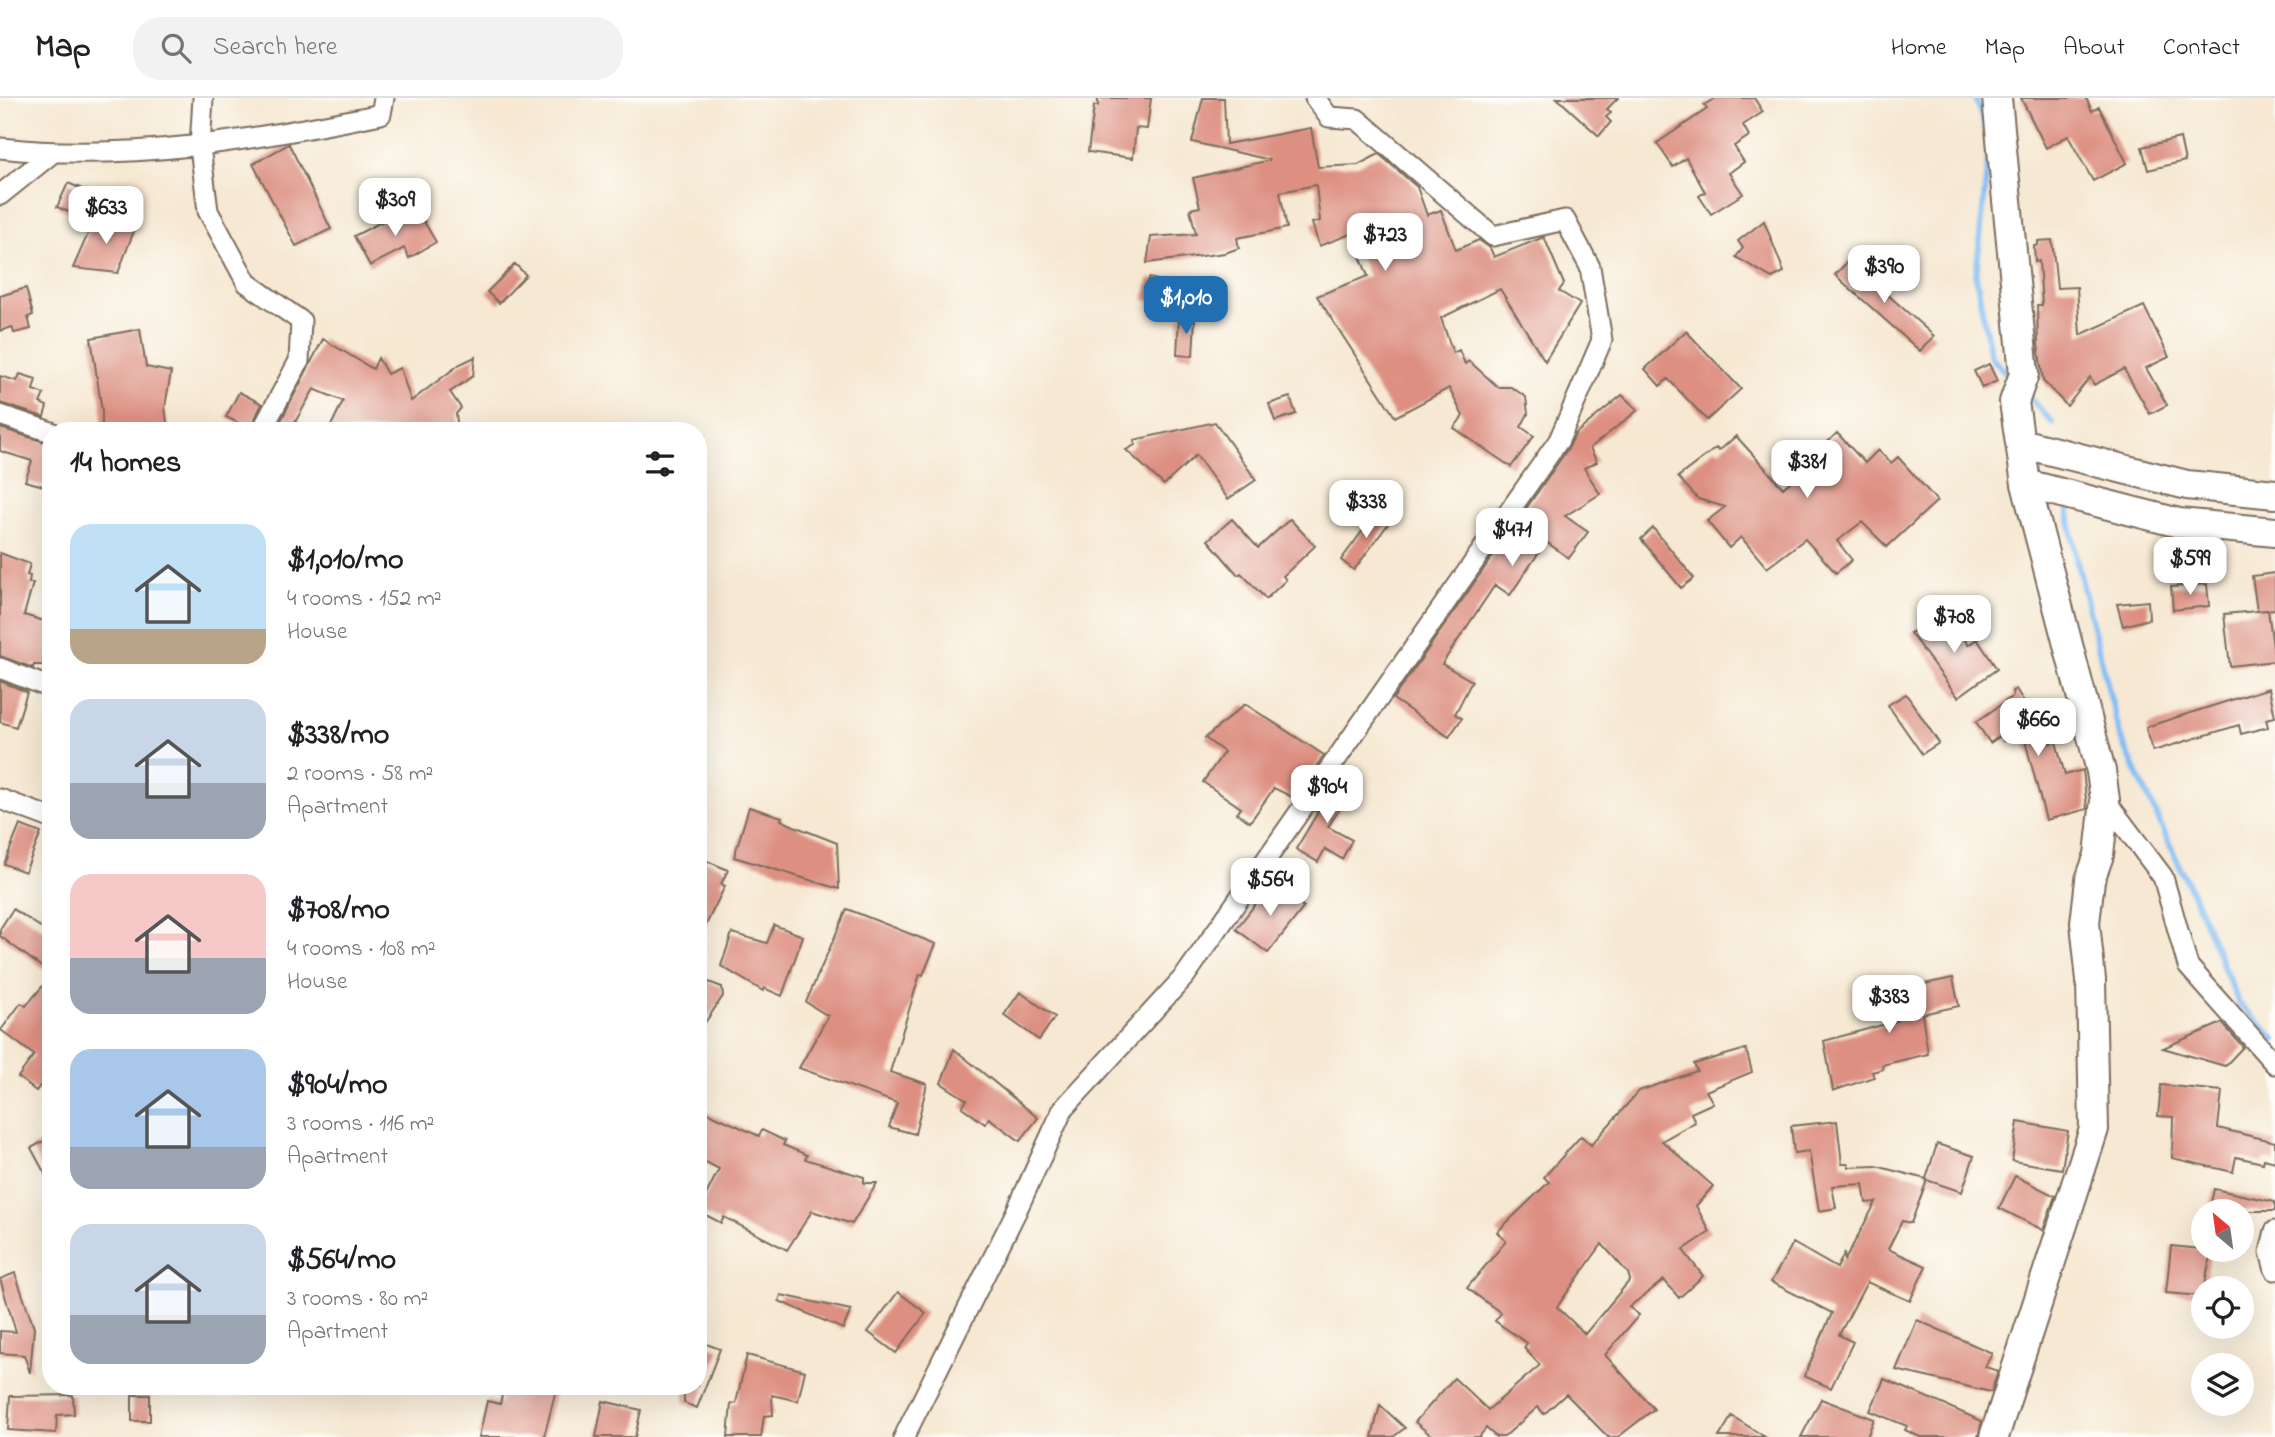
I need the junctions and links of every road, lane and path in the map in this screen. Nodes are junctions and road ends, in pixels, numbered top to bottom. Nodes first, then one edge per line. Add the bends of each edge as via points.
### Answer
1 (203, 98) edge
2 (384, 98) edge
3 (1315, 98) edge
4 (1997, 98) edge
5 (200, 147) junction
6 (0, 148) edge
7 (51, 154) junction
8 (0, 195) edge
9 (0, 415) edge
10 (266, 422) edge
11 (42, 429) edge
12 (2020, 443) junction
13 (2026, 484) junction
14 (2275, 494) edge
15 (2275, 532) edge
16 (0, 668) edge
17 (42, 684) edge
18 (0, 799) edge
19 (2105, 800) junction
20 (42, 815) edge
21 (2275, 1064) edge
22 (2275, 1231) edge
23 (2275, 1270) edge
24 (904, 1437) edge
25 (1994, 1437) edge

1 - 5 street
2 - 5 street via 381,114
3 - 24 street via 1329,117 1357,119 1493,236 1565,220 1590,267 1602,340 1559,440 1193,965 1063,1109
4 - 12 street via 2024,374 2014,402
5 - 7 street via 105,155
5 - 10 street via 208,211 247,283 301,321 299,361
6 - 7 street
7 - 8 street
9 - 11 street
12 - 13 street
12 - 14 street via 2187,485
13 - 15 street via 2179,523
13 - 19 street
16 - 17 street
18 - 20 street
19 - 21 street via 2164,877 2188,966
19 - 25 street via 2085,923 2091,980 2094,1129
22 - 23 street via 2270,1252

